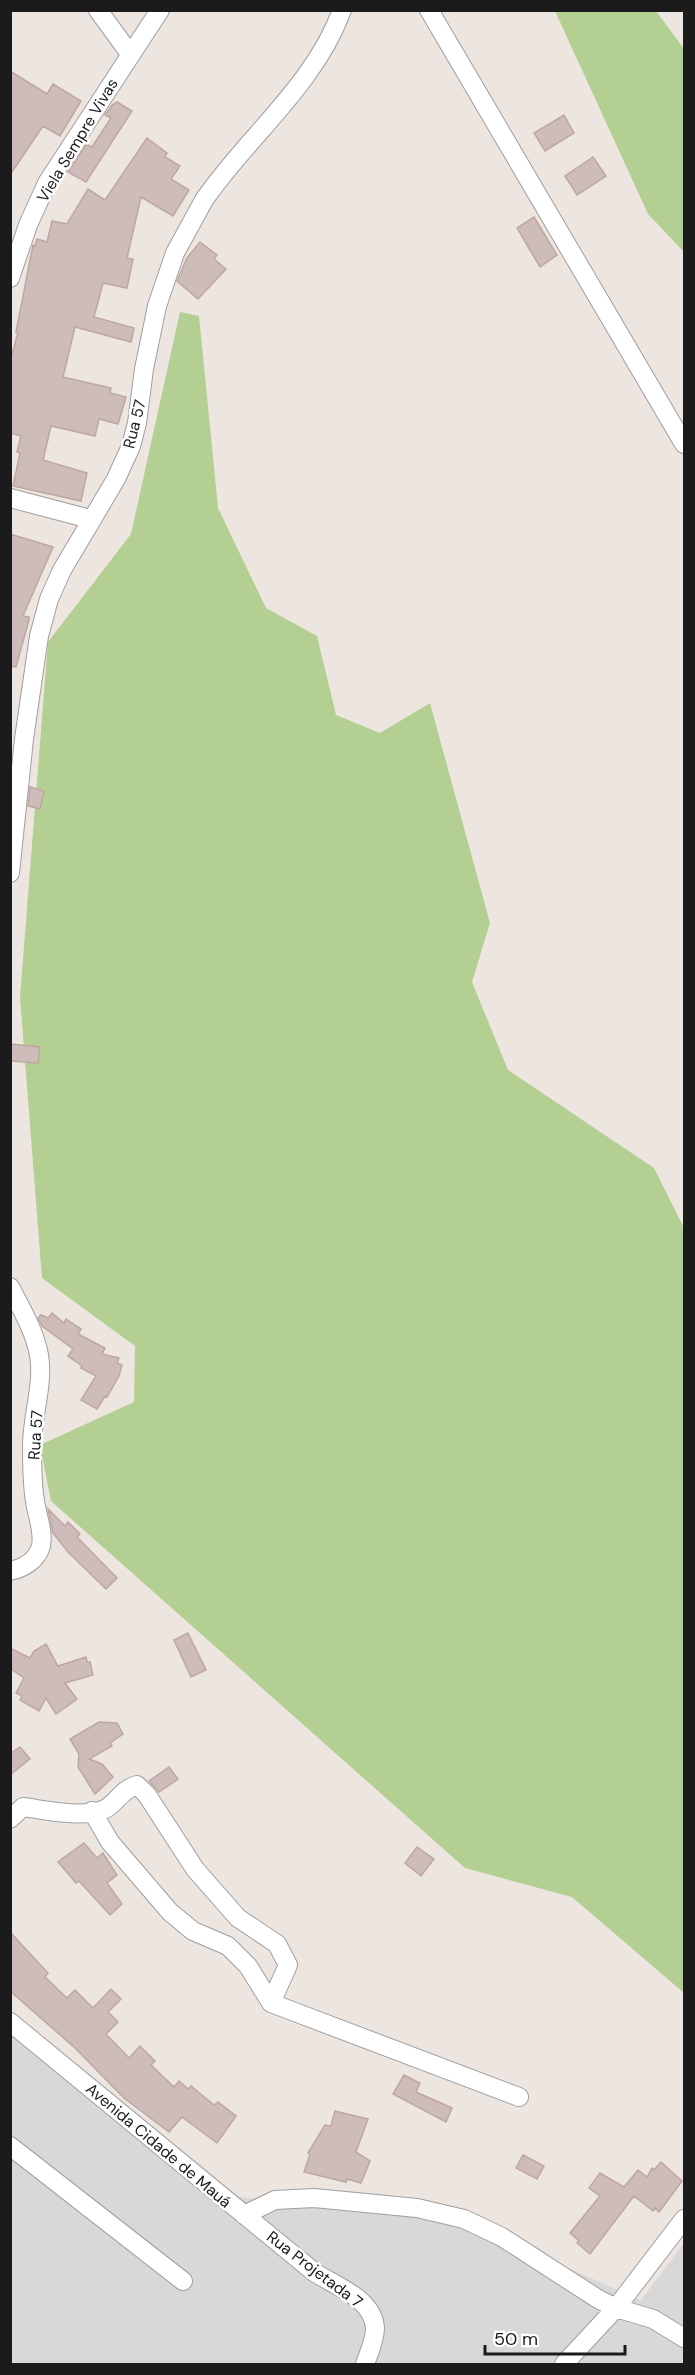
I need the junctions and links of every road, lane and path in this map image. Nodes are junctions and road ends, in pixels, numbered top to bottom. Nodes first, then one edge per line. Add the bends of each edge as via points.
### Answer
1 (98, 10) edge
2 (159, 10) edge
3 (342, 10) edge
4 (429, 10) edge
5 (130, 54) junction
6 (10, 278) edge
7 (684, 444) edge
8 (10, 498) edge
9 (90, 519) junction
10 (10, 873) edge
11 (10, 1287) edge
12 (10, 1571) edge
13 (92, 1811) junction
14 (10, 1819) edge
15 (271, 2003) junction
16 (10, 2022) edge
17 (519, 2097) dead end
18 (10, 2145) edge
19 (244, 2216) junction
20 (684, 2219) edge
21 (183, 2281) dead end
22 (616, 2308) junction
23 (684, 2338) edge
24 (365, 2364) edge
25 (564, 2364) edge

1 - 5 street
2 - 5 street, Viela Sempre Vivas
3 - 9 street, Rua 57 via 315,64 214,185 192,219 168,269 157,306 131,446 116,479
4 - 7 street
5 - 6 street, Viela Sempre Vivas via 47,183
8 - 9 street
9 - 10 street, Rua 57 via 49,599 39,636
11 - 12 street, Rua 57 via 39,1353 41,1376 32,1443 41,1547 33,1561
13 - 14 street via 70,1814 23,1807
13 - 15 street via 110,1842 170,1912 193,1931 228,1946 248,1966
13 - 15 street via 105,1809 126,1788 137,1785 147,1795 195,1869 238,1918 277,1944 288,1965
15 - 17 street
16 - 19 street, Avenida Cidade de Mauá
18 - 21 street
19 - 22 street, Avenida Cidade de Mauá via 275,2200 315,2198 417,2208 464,2219 502,2237
19 - 24 street, Rua Projetada 7 via 314,2272 362,2301 375,2328
20 - 22 street
22 - 23 street, Avenida Cidade de Mauá via 653,2319
22 - 25 street

